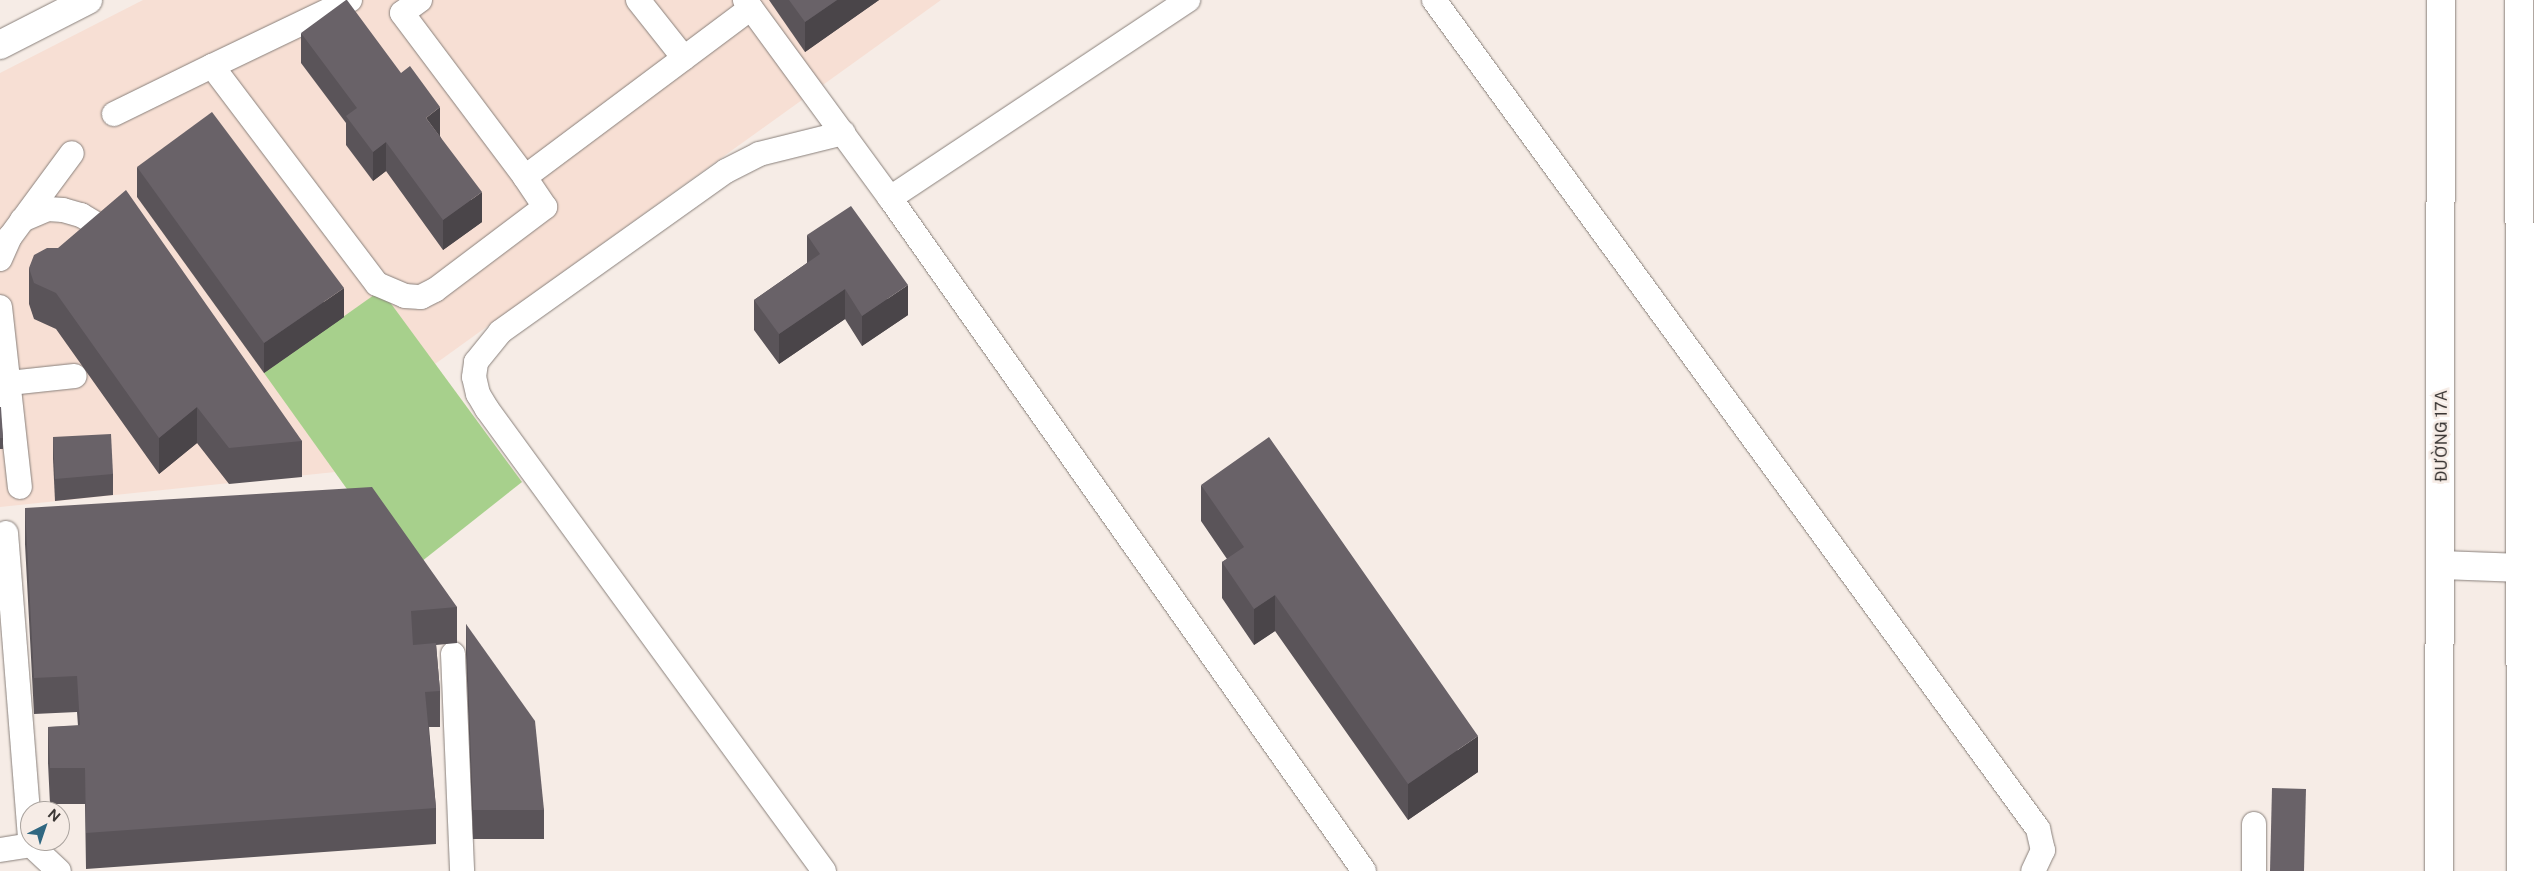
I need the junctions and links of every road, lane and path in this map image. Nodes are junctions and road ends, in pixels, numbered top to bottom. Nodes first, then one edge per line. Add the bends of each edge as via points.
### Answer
1 (88, 0) edge
2 (350, 0) edge
3 (638, 0) edge
4 (1188, 0) edge
5 (1434, 0) edge
6 (2441, 0) edge
7 (2519, 0) edge
8 (404, 4) edge
9 (748, 4) edge
10 (0, 46) edge
11 (684, 58) junction
12 (212, 66) junction
13 (114, 114) dead end
14 (843, 133) junction
15 (72, 153) dead end
16 (525, 177) junction
17 (890, 198) junction
18 (22, 220) junction
19 (101, 226) edge
20 (0, 259) edge
21 (0, 307) edge
22 (75, 376) dead end
23 (4, 384) edge
24 (20, 487) dead end
25 (6, 533) dead end
26 (2442, 565) junction
27 (2528, 568) edge
28 (453, 654) dead end
29 (27, 801) edge
30 (2254, 824) dead end
31 (20, 843) edge
32 (0, 850) edge
33 (40, 851) edge
34 (59, 871) edge
35 (462, 871) edge
36 (824, 871) edge
37 (1364, 871) edge
38 (2033, 871) edge
39 (2254, 871) edge
40 (2439, 871) edge
41 (2521, 871) edge

1 - 10 street
2 - 12 lane
3 - 11 lane
4 - 17 lane
5 - 38 lane via 2038,829 2044,850
6 - 26 street, ĐƯỜNG 17A
7 - 27 street
8 - 16 lane
9 - 11 lane
9 - 14 lane
11 - 16 lane
12 - 13 lane
12 - 16 lane via 368,274 390,292 420,297 434,290 545,207
14 - 17 lane
14 - 36 lane via 759,154 726,171 500,332 476,362 474,377 478,394 487,409
15 - 18 lane
17 - 37 lane
18 - 19 lane via 48,209 63,210
18 - 20 lane
21 - 23 lane
22 - 23 lane
23 - 24 lane
25 - 29 lane
26 - 27 street
26 - 40 street, ĐƯỜNG 17A
27 - 41 street
28 - 35 lane
30 - 39 lane
31 - 32 lane
33 - 34 lane

